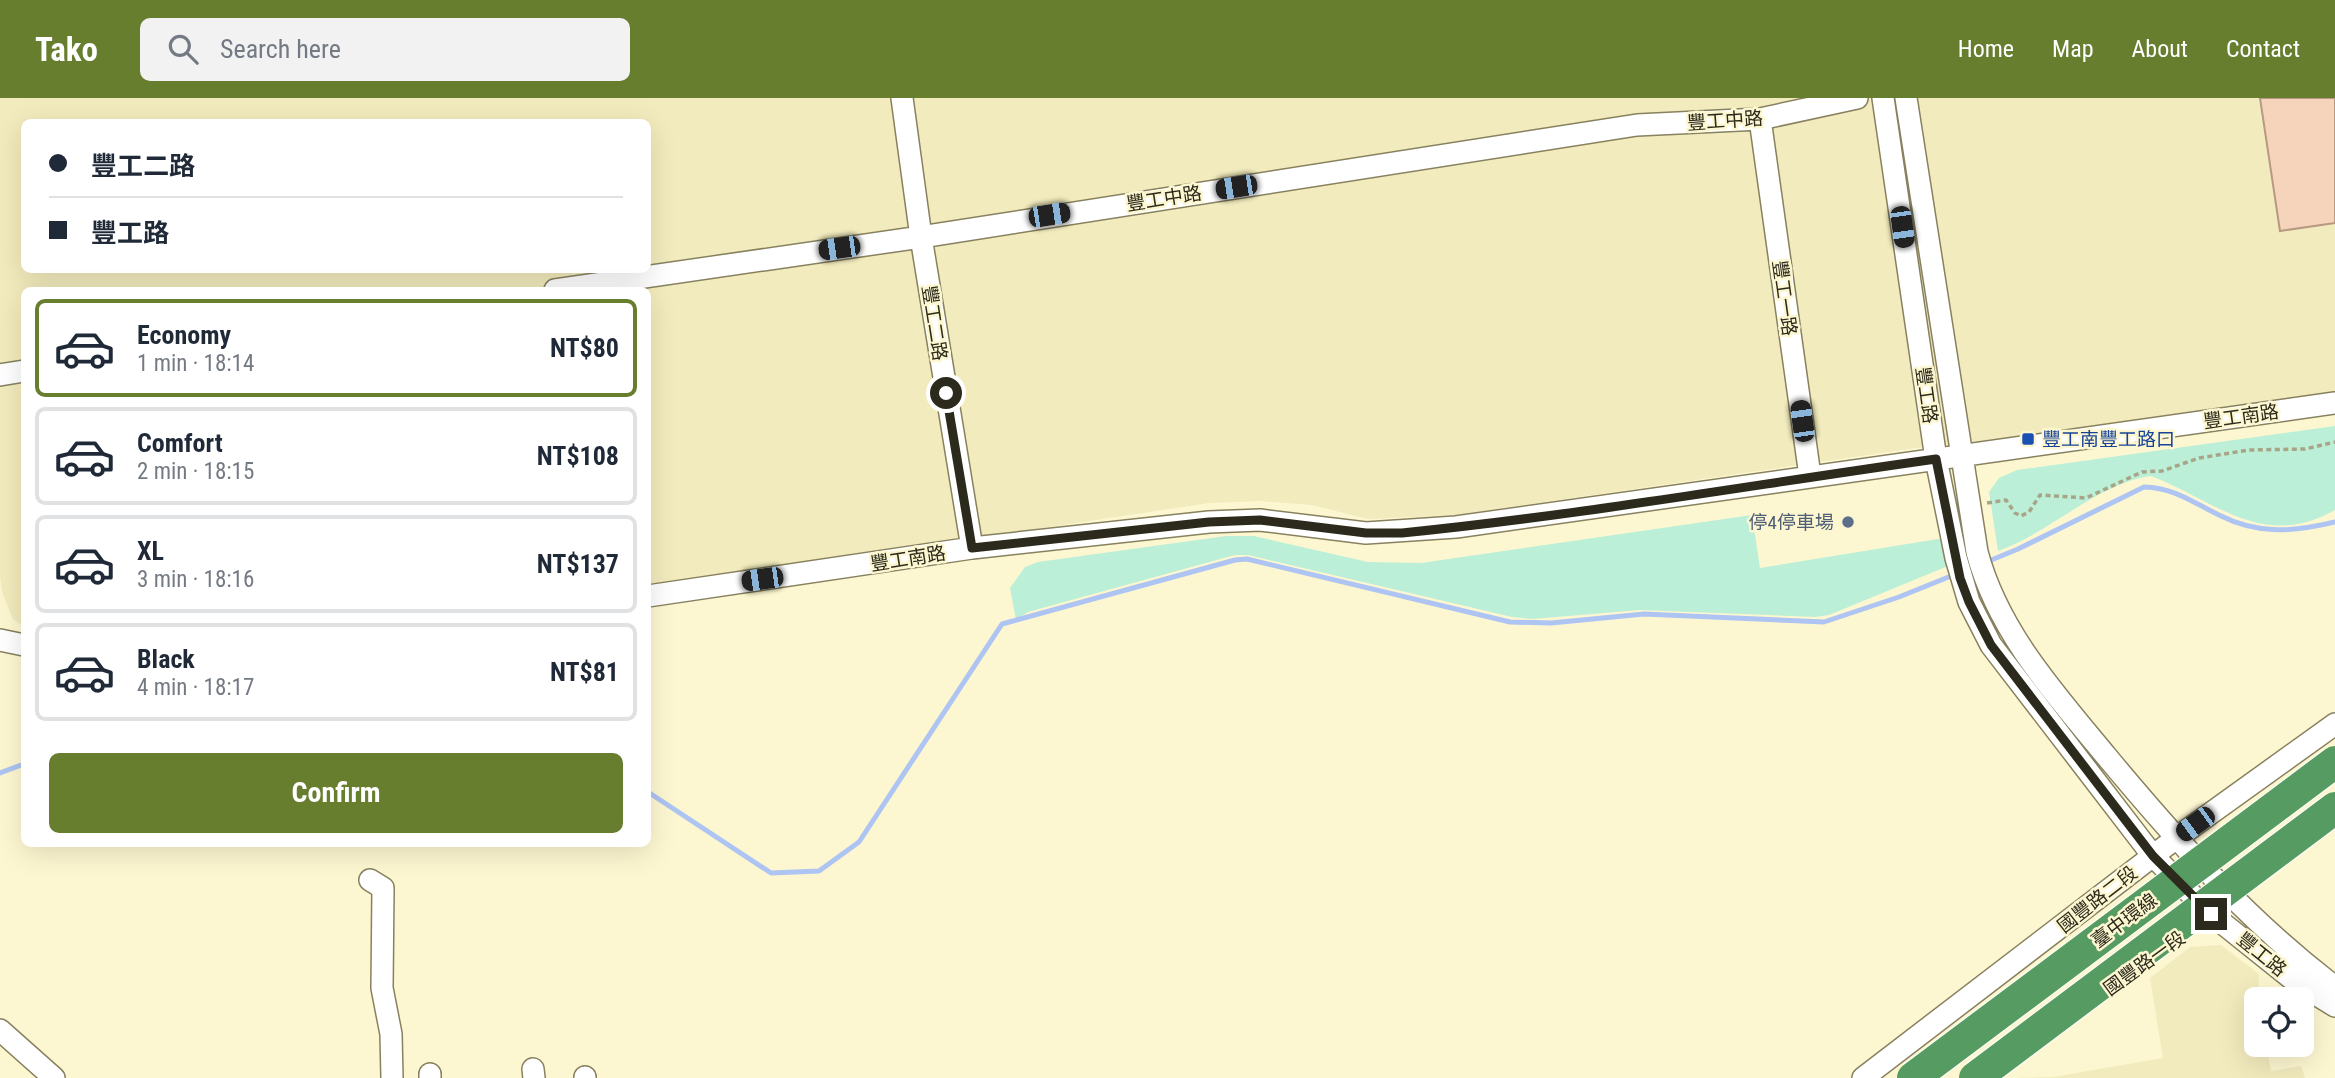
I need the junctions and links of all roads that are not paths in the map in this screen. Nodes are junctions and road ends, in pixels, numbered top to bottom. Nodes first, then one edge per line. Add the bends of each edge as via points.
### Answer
1 (902, 98) edge
2 (1857, 98) edge
3 (1883, 98) edge
4 (1906, 98) edge
5 (1760, 119) junction
6 (921, 237) junction
7 (576, 287) edge
8 (21, 372) edge
9 (0, 375) edge
10 (2335, 403) edge
11 (1962, 455) junction
12 (1936, 459) junction
13 (1810, 476) junction
14 (972, 548) junction
15 (651, 596) edge
16 (0, 640) edge
17 (21, 644) edge
18 (2335, 724) edge
19 (2335, 762) edge
20 (2335, 808) edge
21 (2335, 826) edge
22 (2175, 839) junction
23 (2153, 856) junction
24 (370, 880) dead end
25 (2233, 896) junction
26 (2211, 914) junction
27 (2335, 987) edge
28 (2335, 1006) edge
29 (0, 1030) edge
30 (54, 1078) edge
31 (393, 1078) edge
32 (1863, 1078) edge
33 (1913, 1078) edge
34 (1975, 1078) edge
35 (1989, 1078) edge

1 - 6 street, 豐工二路
2 - 5 street, 豐工中路
3 - 12 street, 豐工路
4 - 11 street, 豐工路
5 - 6 street, 豐工中路 via 1637,125
5 - 13 street, 豐工一路
6 - 7 street, 豐工中路
6 - 14 street, 豐工二路
8 - 9 street
10 - 11 street, 豐工南路
11 - 12 street, 豐工南路
11 - 22 street, 豐工路 via 1979,561 2006,624 2042,679
12 - 13 street, 豐工南路
12 - 23 street, 豐工路 via 1958,568 1991,645
13 - 14 street, 豐工南路 via 1402,533 1260,520
14 - 15 street, 豐工南路
16 - 17 street
18 - 22 street, 國豐路二段
19 - 33 highway, 臺中環線, bridge
20 - 34 highway, 臺中環線, bridge
21 - 25 street, 國豐路一段
22 - 23 street, 國豐路二段
22 - 25 street, 豐工路
23 - 26 street, 豐工路
23 - 32 street, 國豐路二段
24 - 31 street via 383,888 383,988
25 - 26 street, 國豐路一段
25 - 27 street, 豐工路
26 - 28 street, 豐工路
26 - 35 street, 國豐路一段
29 - 30 street

